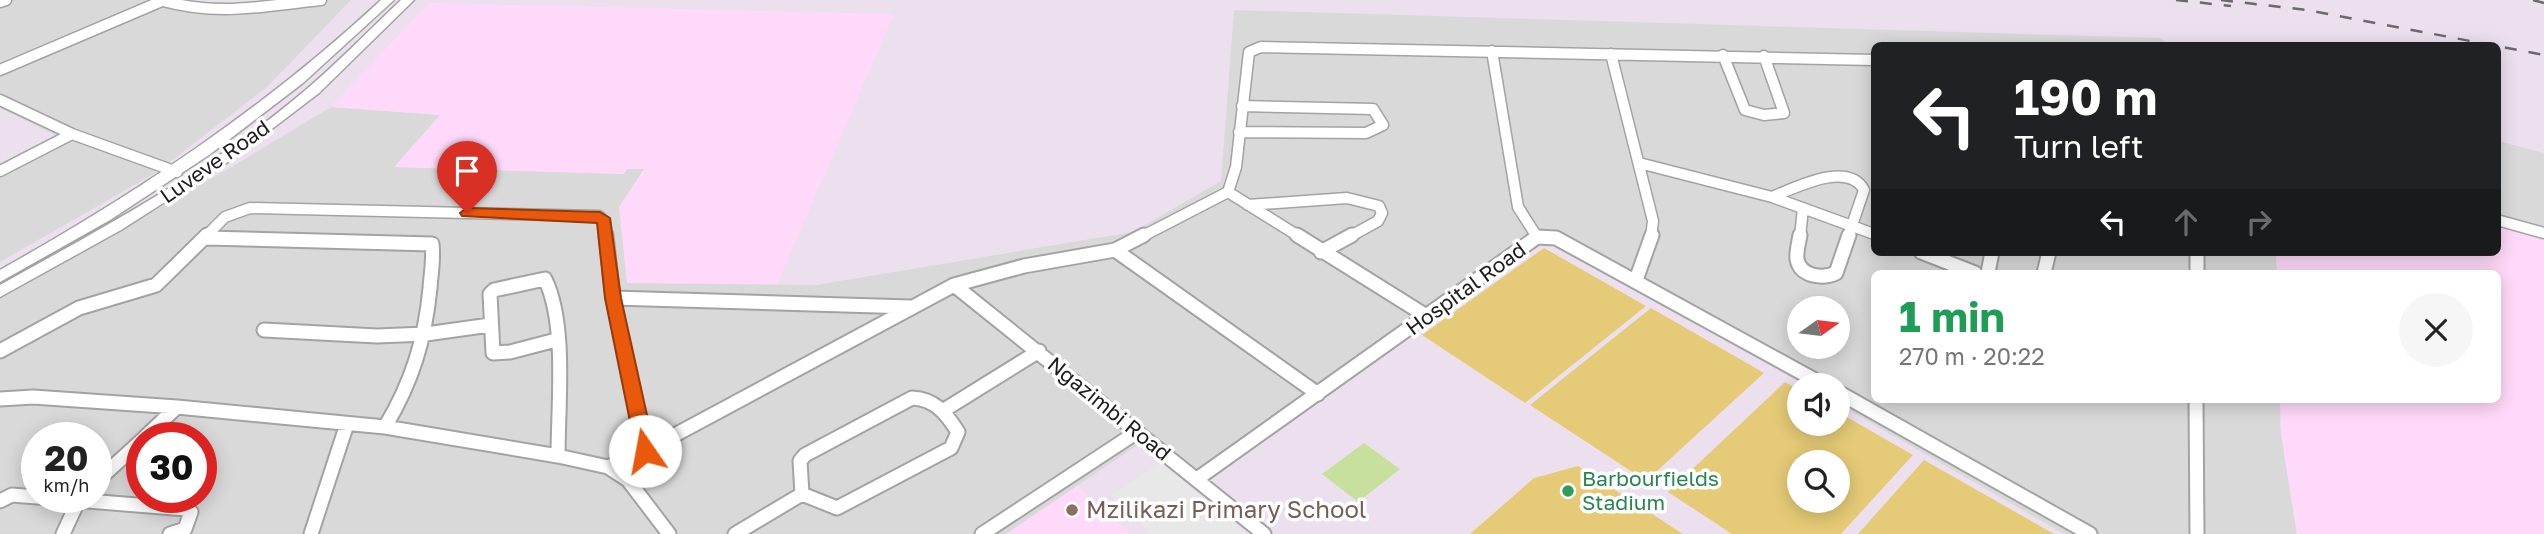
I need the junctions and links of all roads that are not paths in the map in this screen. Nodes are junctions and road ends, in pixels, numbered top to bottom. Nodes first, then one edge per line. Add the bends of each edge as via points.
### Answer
1 (6, 0) edge
2 (321, 0) edge
3 (408, 0) edge
4 (160, 1) edge
5 (383, 1) edge
6 (0, 2) edge
7 (1492, 51) junction
8 (1611, 54) junction
9 (1723, 55) junction
10 (1764, 56) junction
11 (1871, 62) edge
12 (0, 70) edge
13 (0, 100) edge
14 (1242, 106) junction
15 (1239, 132) junction
16 (72, 134) junction
17 (1639, 163) junction
18 (0, 171) edge
19 (177, 172) junction
20 (1228, 191) junction
21 (1772, 197) junction
22 (1248, 205) junction
23 (1803, 208) junction
24 (2501, 221) edge
25 (1850, 225) junction
26 (1871, 233) edge
27 (2544, 233) edge
28 (206, 237) junction
29 (1537, 237) junction
30 (1115, 250) junction
31 (1321, 252) junction
32 (1931, 256) edge
33 (1967, 270) edge
34 (0, 277) edge
35 (1636, 280) junction
36 (954, 285) junction
37 (0, 292) edge
38 (613, 298) junction
39 (910, 307) junction
40 (1428, 317) junction
41 (490, 325) junction
42 (264, 330) dead end
43 (426, 334) junction
44 (556, 340) junction
45 (0, 351) edge
46 (1040, 351) junction
47 (1803, 373) edge
48 (1318, 394) junction
49 (0, 399) edge
50 (1850, 400) edge
51 (2196, 403) edge
52 (177, 407) junction
53 (944, 410) junction
54 (161, 422) edge
55 (347, 424) junction
56 (385, 427) junction
57 (1137, 432) junction
58 (645, 451) junction
59 (126, 455) edge
60 (558, 456) junction
61 (112, 467) edge
62 (608, 467) junction
63 (1197, 479) junction
64 (802, 494) junction
65 (21, 496) edge
66 (0, 501) edge
67 (112, 501) edge
68 (72, 513) edge
69 (63, 534) edge
70 (170, 534) edge
71 (311, 534) edge
72 (669, 534) edge
73 (735, 534) edge
74 (982, 534) edge
75 (1264, 534) edge
76 (2091, 534) edge
77 (2197, 534) edge

1 - 6 street
2 - 4 street via 228,13 206,13
3 - 37 street, Luveve Road via 318,87 257,135 106,234
4 - 12 street
5 - 19 street, Luveve Road via 291,88
7 - 8 street
7 - 14 street via 1261,47 1249,52
7 - 29 street via 1518,207
8 - 9 street
8 - 17 street
9 - 10 street
9 - 10 street via 1745,110 1758,115 1784,113
10 - 11 street
13 - 16 street
14 - 15 street
14 - 15 street via 1373,109 1382,125 1366,133
15 - 20 street
16 - 18 street
16 - 19 street
17 - 21 street
17 - 35 street via 1654,228
19 - 34 street, Luveve Road
20 - 22 street
20 - 30 street
21 - 23 street
21 - 25 street via 1841,176 1857,178 1864,190
22 - 31 street
22 - 31 street via 1355,199 1381,208 1378,221
23 - 25 street
23 - 25 street via 1797,259 1800,267 1814,276 1836,273
24 - 27 street
25 - 26 street
28 - 38 street via 225,217 250,208 600,216 605,222
28 - 43 street via 432,244
28 - 45 street via 156,285 79,307
29 - 35 street, Hospital Road via 1556,237
29 - 40 street, Hospital Road
30 - 36 street via 1024,266
30 - 48 street
31 - 40 street
32 - 33 street
35 - 47 street, Hospital Road
36 - 39 street
36 - 46 street, Ngazimbi Road
38 - 39 street
38 - 58 street
39 - 58 street
40 - 48 street, Hospital Road
41 - 43 street
41 - 44 street via 492,349 497,354
41 - 44 street via 488,300 494,290 545,279 550,284
42 - 43 street via 377,337
43 - 56 street via 420,363
44 - 60 street
46 - 53 street
46 - 57 street, Ngazimbi Road
48 - 63 street, Hospital Road
49 - 52 street
50 - 76 street
51 - 77 street
52 - 54 street
52 - 55 street
53 - 64 street via 923,398 912,398 805,455 800,461
53 - 64 street via 958,432 951,448 837,508
55 - 56 street
55 - 71 street
56 - 60 street
57 - 63 street, Ngazimbi Road
57 - 74 street
58 - 62 street
59 - 61 street
60 - 62 street
62 - 72 street via 628,480
63 - 75 street, Ngazimbi Road
64 - 73 street
65 - 66 street
67 - 70 street via 191,512 185,529
68 - 69 street

